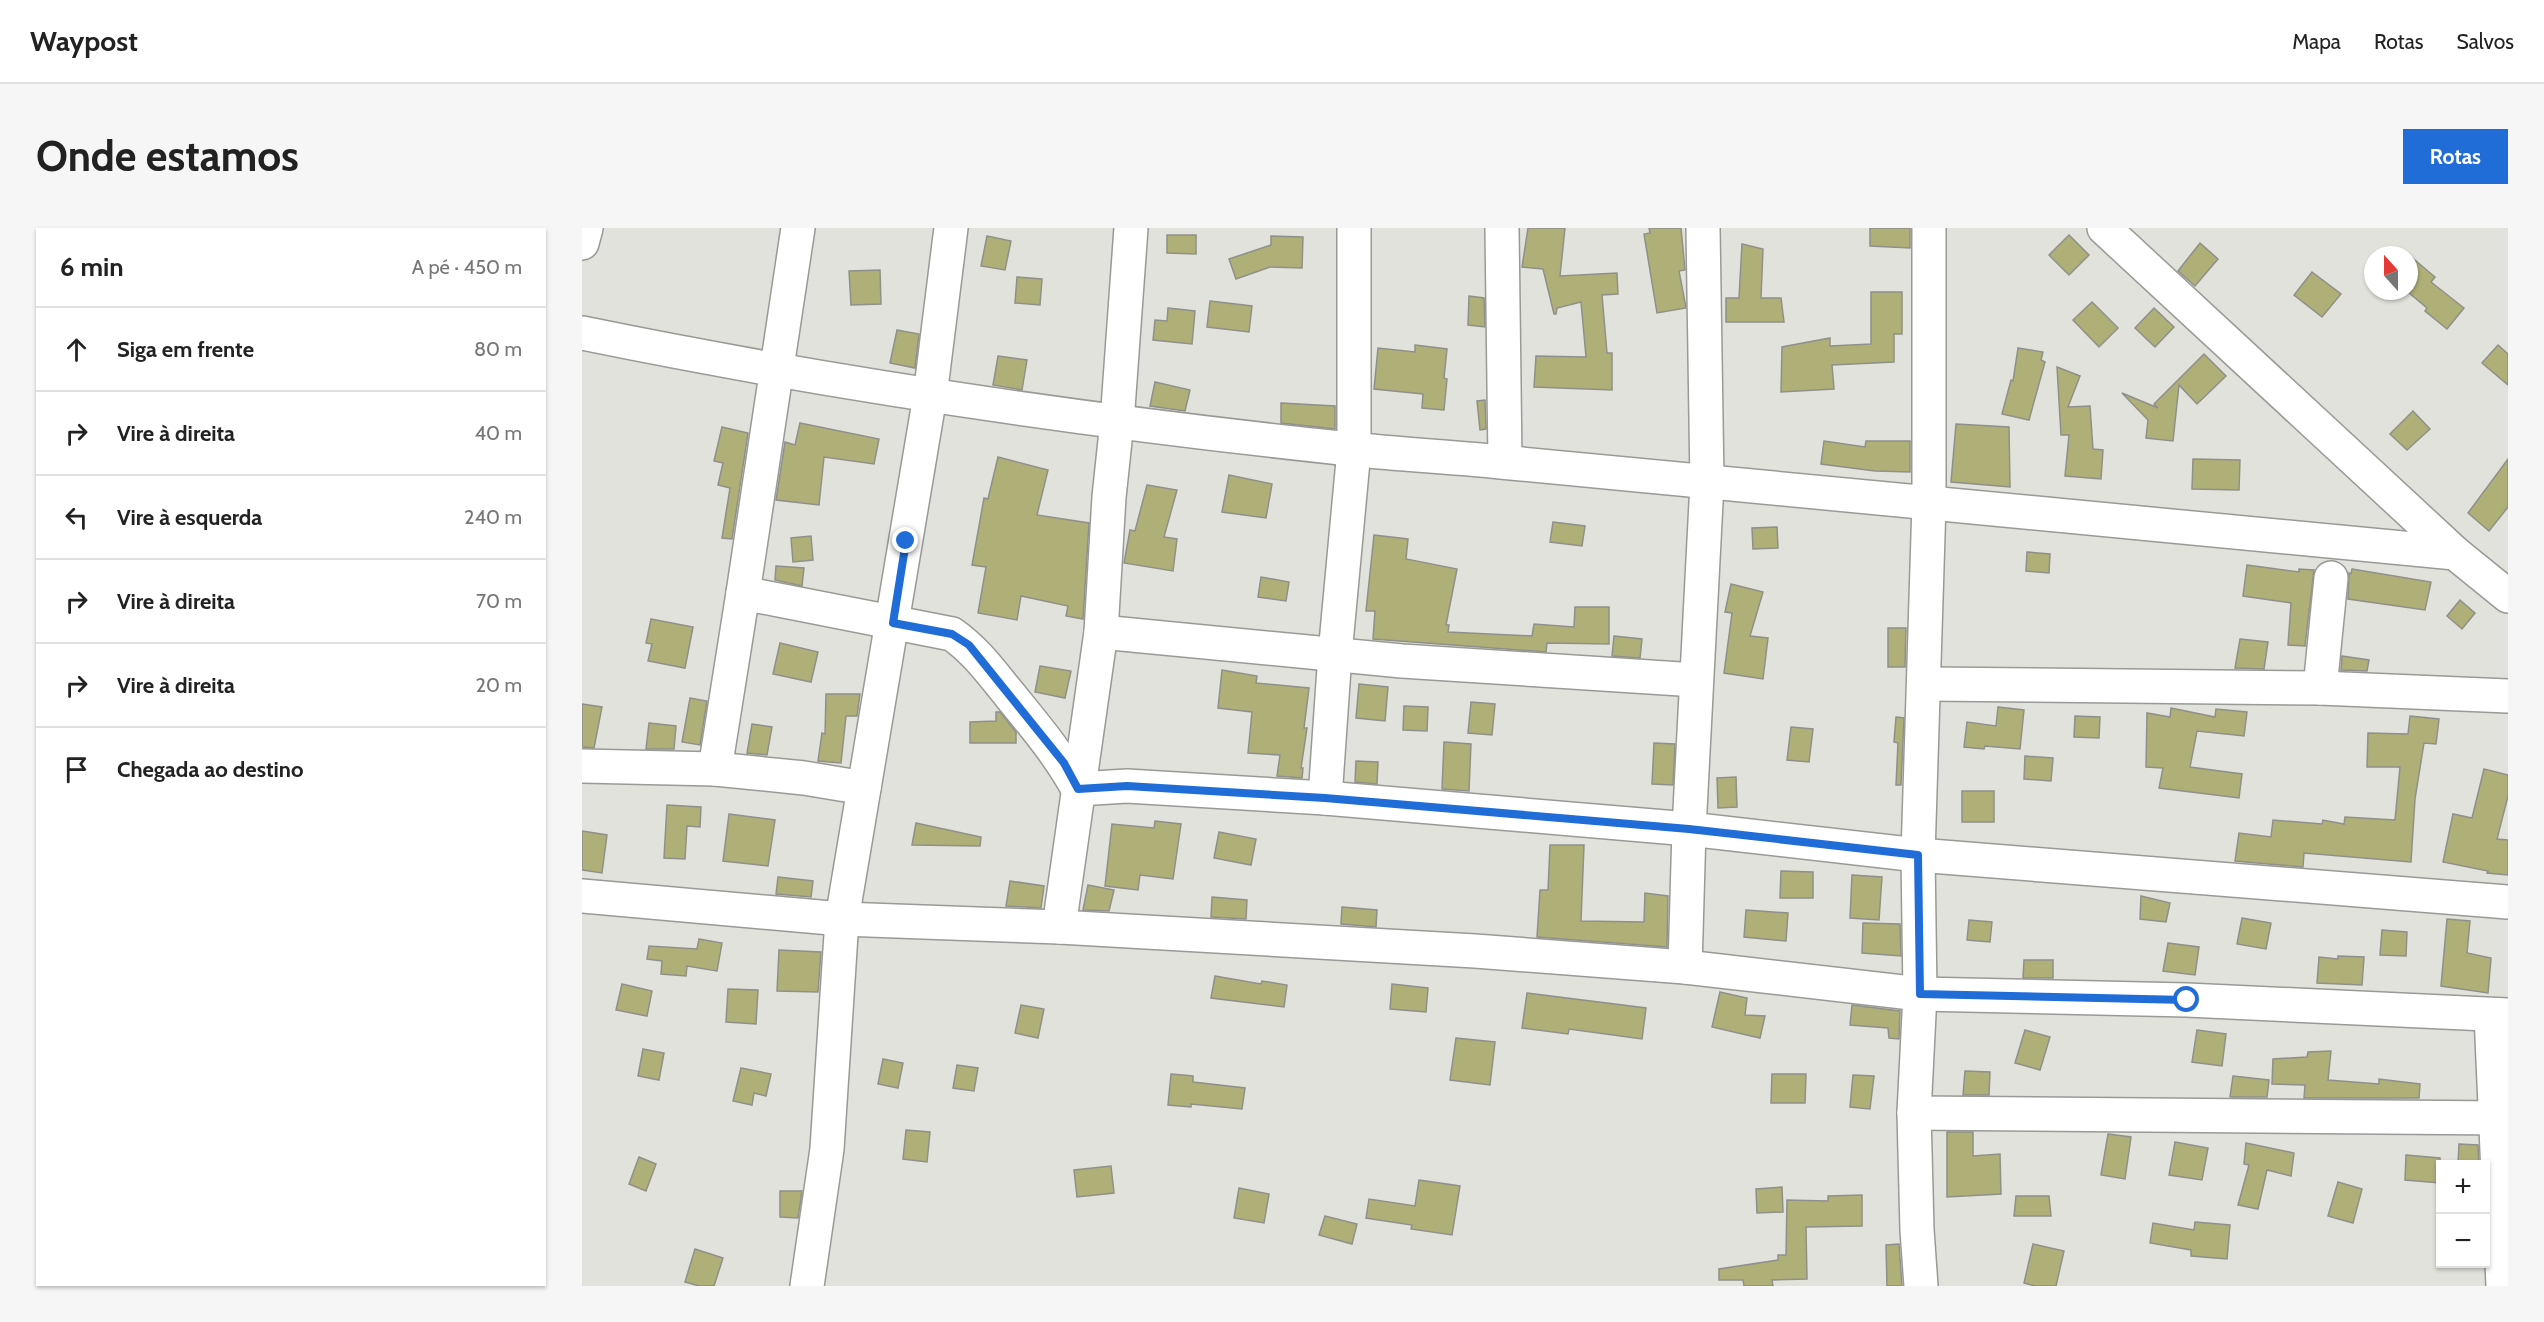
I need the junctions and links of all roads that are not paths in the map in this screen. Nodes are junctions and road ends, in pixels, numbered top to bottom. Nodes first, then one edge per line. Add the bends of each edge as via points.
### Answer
1 (586, 228) edge
2 (798, 228) edge
3 (951, 228) edge
4 (1131, 228) edge
5 (1354, 228) edge
6 (1502, 228) edge
7 (1703, 228) edge
8 (1929, 228) edge
9 (2104, 228) edge
10 (582, 243) edge
11 (582, 333) edge
12 (777, 368) junction
13 (930, 396) junction
14 (1117, 422) junction
15 (1354, 450) junction
16 (1505, 462) junction
17 (1707, 483) junction
18 (1929, 503) junction
19 (2455, 553) junction
20 (2331, 578) dead end
21 (743, 593) junction
22 (2508, 596) edge
23 (893, 623) junction
24 (1101, 632) junction
25 (1335, 654) junction
26 (1696, 680) junction
27 (1925, 684) junction
28 (2320, 688) junction
29 (2508, 696) edge
30 (582, 766) edge
31 (715, 769) junction
32 (864, 788) junction
33 (1078, 789) junction
34 (1325, 798) junction
35 (1689, 829) junction
36 (1918, 855) junction
37 (582, 896) edge
38 (2508, 902) edge
39 (842, 919) junction
40 (1059, 927) junction
41 (1685, 967) junction
42 (1920, 994) junction
43 (2499, 1015) edge
44 (1914, 1113) junction
45 (2501, 1118) edge
46 (2504, 1282) edge
47 (807, 1286) edge
48 (1921, 1286) edge

1 - 10 street
2 - 12 street
3 - 13 street
4 - 14 street
5 - 15 street
6 - 16 street
7 - 17 street
8 - 18 street
9 - 19 street
11 - 12 street
12 - 13 street
12 - 21 street
13 - 14 street
13 - 23 street
14 - 15 street
14 - 24 street
15 - 16 street
15 - 25 street
16 - 17 street
17 - 18 street
17 - 26 street
18 - 19 street
18 - 27 street
19 - 22 street
20 - 28 street
21 - 23 street
21 - 31 street
23 - 32 street
23 - 33 street via 952,634 969,645 1064,763
24 - 25 street
24 - 33 street
25 - 26 street
25 - 34 street
26 - 35 street
27 - 28 street
27 - 36 street
28 - 29 street
30 - 31 street
31 - 32 street
32 - 39 street
33 - 34 street via 1127,786
33 - 40 street
34 - 35 street
35 - 36 street
35 - 41 street
36 - 38 street
36 - 42 street
37 - 39 street
39 - 40 street
39 - 47 street via 827,1149
40 - 41 street
41 - 42 street
42 - 43 street via 2187,1000
42 - 44 street
43 - 45 street
44 - 45 street
44 - 48 street
45 - 46 street

